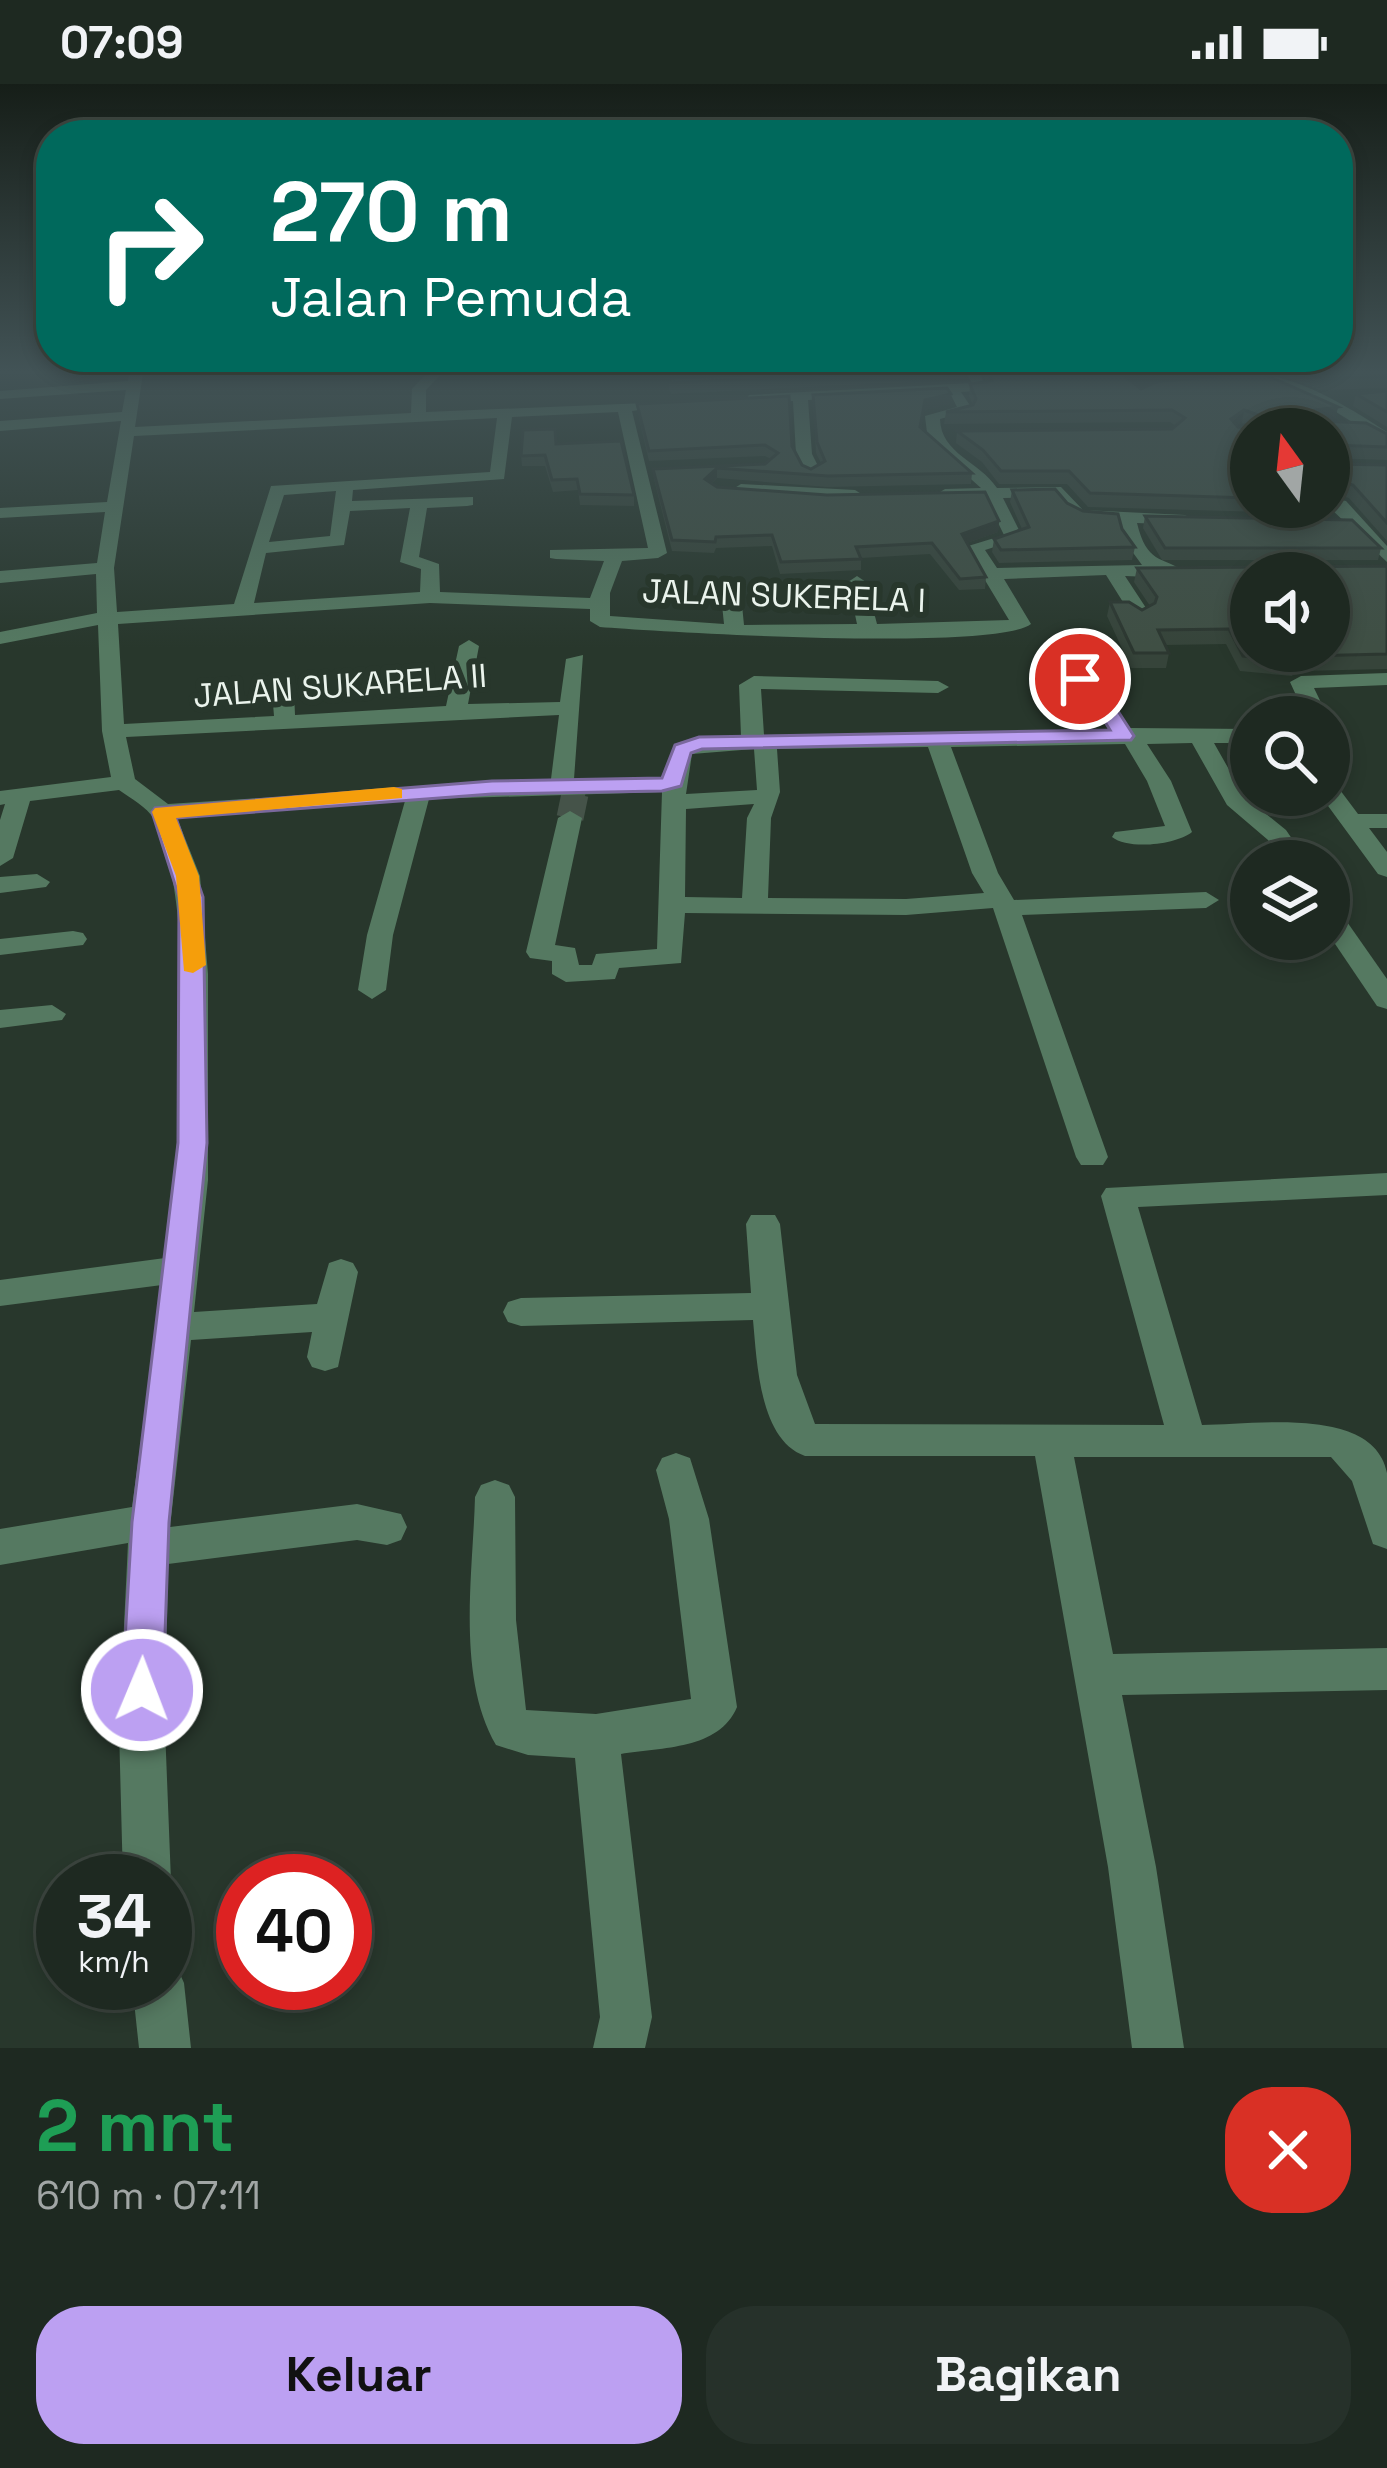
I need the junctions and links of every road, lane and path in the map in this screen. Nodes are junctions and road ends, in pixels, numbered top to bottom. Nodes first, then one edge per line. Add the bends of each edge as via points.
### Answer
1 (116, 465) edge
2 (501, 465) edge
3 (648, 465) edge
4 (809, 465) edge
5 (963, 465) edge
6 (812, 470) edge
7 (1048, 472) edge
8 (452, 481) junction
9 (345, 485) junction
10 (717, 488) edge
11 (1061, 492) junction
12 (916, 494) edge
13 (991, 494) junction
14 (872, 495) edge
15 (827, 496) junction
16 (419, 503) junction
17 (111, 506) junction
18 (342, 506) junction
19 (0, 513) edge
20 (830, 516) edge
21 (1127, 516) junction
22 (1350, 519) edge
23 (1199, 521) edge
24 (262, 548) junction
25 (556, 554) dead end
26 (615, 556) junction
27 (1383, 566) edge
28 (105, 568) junction
29 (1111, 569) junction
30 (1156, 571) junction
31 (1195, 572) edge
32 (992, 574) junction
33 (0, 577) edge
34 (857, 582) dead end
35 (731, 595) dead end
36 (430, 597) junction
37 (600, 604) junction
38 (243, 610) junction
39 (1140, 614) edge
40 (110, 618) junction
41 (869, 631) junction
42 (735, 632) junction
43 (0, 638) edge
44 (469, 646) dead end
45 (576, 659) dead end
46 (1387, 679) edge
47 (1040, 686) dead end
48 (938, 687) dead end
49 (283, 692) dead end
50 (1307, 696) edge
51 (572, 708) junction
52 (456, 709) junction
53 (285, 724) junction
54 (113, 731) junction
55 (1127, 735) junction
56 (1198, 735) junction
57 (1230, 736) edge
58 (938, 740) junction
59 (758, 742) junction
60 (124, 782) junction
61 (572, 785) junction
62 (419, 792) junction
63 (675, 792) junction
64 (768, 796) junction
65 (10, 797) edge
66 (163, 812) junction
67 (1346, 816) edge
68 (570, 818) tunnel mouth
69 (1349, 821) junction
70 (1387, 821) edge
71 (1124, 837) dead end
72 (1280, 840) edge
73 (0, 857) edge
74 (1387, 868) edge
75 (37, 882) dead end
76 (0, 885) edge
77 (1206, 900) dead end
78 (1003, 904) junction
79 (673, 905) junction
80 (755, 907) junction
81 (73, 939) dead end
82 (1350, 946) edge
83 (0, 947) edge
84 (372, 989) dead end
85 (1387, 1000) edge
86 (52, 1014) dead end
87 (0, 1019) edge
88 (1092, 1157) dead end
89 (1387, 1184) edge
90 (763, 1224) dead end
91 (181, 1269) junction
92 (341, 1272) dead end
93 (0, 1294) edge
94 (771, 1306) junction
95 (520, 1312) dead end
96 (332, 1317) junction
97 (173, 1327) junction
98 (325, 1357) dead end
99 (1051, 1440) junction
100 (1187, 1440) junction
101 (676, 1470) dead end
102 (495, 1497) dead end
103 (1386, 1521) edge
104 (387, 1526) dead end
105 (149, 1535) junction
106 (0, 1547) edge
107 (1387, 1669) edge
108 (1093, 1675) junction
109 (596, 1736) junction
110 (146, 1854) edge
111 (161, 2010) edge
112 (165, 2048) edge
113 (620, 2048) edge
114 (1158, 2048) edge

1 - 17 street
2 - 8 street via 500,475
3 - 26 street via 658,553
4 - 6 street
5 - 13 street
7 - 11 street
8 - 9 street
8 - 16 street via 458,501
9 - 18 street
9 - 24 street via 277,490
10 - 15 street
11 - 13 street
11 - 21 street via 1078,515
12 - 13 street
13 - 32 street via 1014,538 974,548
14 - 15 street
15 - 20 street
16 - 18 street
16 - 36 street via 409,562 430,564
17 - 19 street
17 - 28 street
18 - 24 street via 338,541
21 - 23 street
21 - 30 street via 1132,539
22 - 27 street
24 - 38 street via 248,570
25 - 26 street
26 - 37 street
28 - 33 street
28 - 40 street
29 - 30 street
29 - 32 street
29 - 39 street
30 - 31 street
32 - 41 street, JALAN SUKERELA I via 1021,624
34 - 41 street
35 - 42 street
36 - 37 street, JALAN SUKERELA I
36 - 38 street, JALAN SUKERELA I
37 - 42 street, JALAN SUKERELA I via 600,621
38 - 40 street, JALAN SUKERELA I
40 - 43 street, JALAN SUKERELA I
40 - 54 street
41 - 42 street, JALAN SUKERELA I
44 - 52 street
45 - 51 street
46 - 50 street via 1301,682
47 - 55 street via 1088,680
48 - 59 street via 754,682
49 - 53 street
51 - 52 street, JALAN SUKARELA II
51 - 61 street
52 - 53 street, JALAN SUKARELA II
53 - 54 street, JALAN SUKARELA II
54 - 60 street
55 - 56 street
55 - 58 street
55 - 71 street via 1159,781 1180,832
56 - 57 street
56 - 72 street via 1235,800
58 - 59 street
58 - 78 street
59 - 63 street via 682,750
59 - 64 street
60 - 65 street
60 - 66 street
61 - 62 street
61 - 63 street
62 - 66 street
62 - 84 street
63 - 64 street
63 - 79 street
64 - 80 street via 759,818
65 - 73 street
66 - 91 street via 192,916 191,1180
67 - 69 street
68 - 79 street via 540,952 565,954 566,974 605,973 606,960 671,957
69 - 70 street
69 - 74 street
75 - 76 street
77 - 78 street
78 - 80 street
78 - 88 street
79 - 80 street
81 - 83 street
82 - 85 street
86 - 87 street
89 - 100 street via 1118,1196
90 - 94 street
91 - 93 street
91 - 97 street
92 - 96 street
94 - 95 street
94 - 99 street via 791,1428 805,1440
96 - 97 street
96 - 98 street
97 - 105 street
99 - 100 street
99 - 108 street
100 - 103 street via 1350,1445
101 - 109 street via 715,1707 701,1719
102 - 109 street via 496,1658 506,1721 516,1730
104 - 105 street
105 - 106 street
105 - 110 street
107 - 108 street
108 - 114 street
109 - 113 street via 626,2017
111 - 112 street

